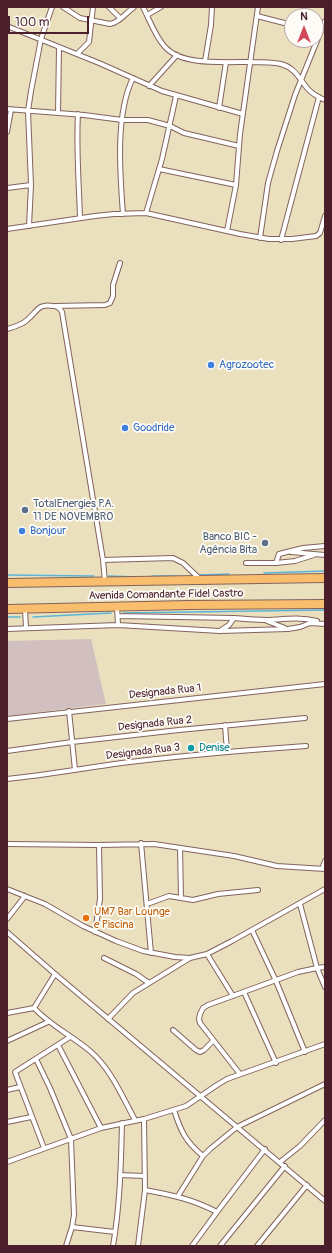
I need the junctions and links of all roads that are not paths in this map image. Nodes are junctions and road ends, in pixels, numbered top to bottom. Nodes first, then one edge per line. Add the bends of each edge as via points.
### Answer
1 (52, 7) edge
2 (63, 7) edge
3 (93, 7) edge
4 (109, 7) edge
5 (134, 7) edge
6 (143, 7) edge
7 (161, 7) edge
8 (212, 7) edge
9 (258, 7) edge
10 (147, 15) junction
11 (257, 16) junction
12 (120, 18) junction
13 (90, 20) junction
14 (284, 23) edge
15 (7, 26) edge
16 (41, 39) junction
17 (59, 47) junction
18 (313, 48) edge
19 (77, 54) junction
20 (177, 55) junction
21 (205, 61) junction
22 (226, 62) junction
23 (250, 62) junction
24 (133, 78) junction
25 (302, 79) junction
26 (149, 86) junction
27 (176, 96) junction
28 (319, 97) junction
29 (325, 100) edge
30 (219, 108) junction
31 (9, 109) edge
32 (28, 111) junction
33 (58, 113) junction
34 (78, 114) junction
35 (243, 114) junction
36 (122, 120) junction
37 (170, 126) junction
38 (7, 132) edge
39 (239, 146) junction
40 (159, 169) junction
41 (31, 185) junction
42 (236, 185) junction
43 (7, 188) edge
44 (146, 213) junction
45 (123, 214) junction
46 (325, 216) edge
47 (80, 218) junction
48 (29, 226) junction
49 (7, 229) edge
50 (227, 231) junction
51 (260, 238) junction
52 (281, 240) junction
53 (120, 263) dead end
54 (55, 306) junction
55 (7, 329) edge
56 (325, 546) edge
57 (286, 552) junction
58 (314, 555) junction
59 (325, 555) edge
60 (103, 560) junction
61 (246, 563) dead end
62 (276, 563) junction
63 (325, 578) edge
64 (202, 581) junction
65 (105, 582) junction
66 (7, 583) edge
67 (325, 604) edge
68 (117, 606) junction
69 (7, 609) edge
70 (25, 609) junction
71 (118, 616) junction
72 (234, 618) junction
73 (263, 620) junction
74 (325, 624) edge
75 (118, 625) junction
76 (26, 628) junction
77 (7, 629) edge
78 (288, 629) junction
79 (220, 631) junction
80 (325, 684) edge
81 (69, 711) junction
82 (305, 718) dead end
83 (7, 719) edge
84 (225, 725) junction
85 (72, 742) junction
86 (306, 746) dead end
87 (7, 751) edge
88 (227, 752) junction
89 (75, 770) junction
90 (7, 779) edge
91 (141, 843) junction
92 (7, 844) edge
93 (99, 845) junction
94 (180, 848) junction
95 (325, 861) edge
96 (324, 869) edge
97 (7, 889) edge
98 (325, 889) edge
99 (258, 890) dead end
100 (25, 896) junction
101 (181, 898) junction
102 (148, 904) junction
103 (300, 904) junction
104 (7, 919) edge
105 (252, 930) junction
106 (7, 932) edge
107 (95, 932) junction
108 (151, 953) junction
109 (207, 954) junction
110 (104, 958) dead end
111 (190, 958) junction
112 (325, 967) edge
113 (317, 968) junction
114 (55, 974) junction
115 (276, 980) junction
116 (149, 983) junction
117 (325, 987) edge
118 (244, 992) junction
119 (233, 996) junction
120 (34, 1008) junction
121 (7, 1013) edge
122 (108, 1018) junction
123 (48, 1022) junction
124 (173, 1030) dead end
125 (70, 1037) junction
126 (7, 1041) edge
127 (213, 1041) junction
128 (325, 1044) edge
129 (58, 1045) junction
130 (305, 1052) junction
131 (36, 1059) junction
132 (276, 1063) junction
133 (240, 1074) junction
134 (325, 1084) edge
135 (20, 1087) junction
136 (7, 1090) edge
137 (200, 1096) junction
138 (174, 1110) junction
139 (31, 1116) junction
140 (144, 1119) junction
141 (135, 1120) junction
142 (325, 1120) edge
143 (7, 1122) edge
144 (122, 1123) junction
145 (237, 1127) junction
146 (101, 1128) junction
147 (71, 1140) junction
148 (44, 1148) junction
149 (265, 1149) junction
150 (203, 1156) junction
151 (7, 1162) edge
152 (280, 1162) junction
153 (285, 1166) junction
154 (120, 1175) junction
155 (145, 1176) junction
156 (307, 1185) junction
157 (145, 1190) junction
158 (178, 1196) junction
159 (325, 1201) edge
160 (218, 1212) junction
161 (72, 1227) junction
162 (115, 1232) junction
163 (66, 1246) edge
164 (113, 1246) edge
165 (138, 1246) edge
166 (192, 1246) edge
167 (220, 1246) edge
168 (257, 1246) edge

1 - 16 street
2 - 13 street via 80,18
3 - 13 street
4 - 12 street
5 - 12 street
6 - 10 street
7 - 10 street
8 - 21 street
9 - 11 street
10 - 20 street via 157,37 166,48
11 - 14 street
11 - 23 street
12 - 13 street via 112,24
13 - 19 street via 89,42
15 - 16 street
16 - 17 street
16 - 32 street
17 - 19 street
17 - 33 street
18 - 25 street
19 - 24 street
20 - 21 street
20 - 26 street
21 - 22 street
22 - 23 street
22 - 30 street
23 - 25 street via 288,67
23 - 35 street
24 - 26 street
24 - 36 street via 128,89
25 - 28 street via 308,89
25 - 51 street via 268,182
26 - 27 street
27 - 30 street
27 - 37 street
28 - 29 street
28 - 52 street
30 - 35 street
31 - 32 street
31 - 38 street
32 - 33 street
32 - 41 street
33 - 34 street
34 - 36 street
34 - 47 street
35 - 39 street
36 - 37 street via 148,120
36 - 45 street via 120,178
37 - 39 street via 184,133
37 - 40 street
39 - 42 street
40 - 42 street
40 - 44 street
41 - 43 street
41 - 48 street
42 - 50 street
44 - 45 street
44 - 50 street
45 - 47 street
46 - 52 street via 320,232 316,236
47 - 48 street
48 - 49 street
50 - 51 street
51 - 52 street
53 - 54 street via 110,303
54 - 55 street via 40,307 26,321
54 - 60 street via 62,312
56 - 57 street
57 - 58 street
57 - 62 street via 279,554
58 - 59 street
58 - 62 street
60 - 64 street via 173,558 183,563
60 - 65 street
61 - 62 street
63 - 64 highway, Avenida Comandante Fidel Castro
64 - 65 highway, Avenida Comandante Fidel Castro
65 - 66 highway, Avenida Comandante Fidel Castro
67 - 68 highway, Avenida Comandante Fidel Castro
68 - 70 highway, Avenida Comandante Fidel Castro
68 - 71 street
69 - 70 highway, Avenida Comandante Fidel Castro
70 - 76 street
71 - 72 street
71 - 75 street
72 - 73 street
72 - 79 street via 230,625
73 - 74 street via 300,618
73 - 78 street
74 - 78 street via 310,623
75 - 76 street
75 - 79 street
76 - 77 street
78 - 79 street
80 - 81 street, Designada Rua 1
81 - 83 street, Designada Rua 1
81 - 85 street
82 - 84 street, Designada Rua 2
84 - 85 street, Designada Rua 2
84 - 88 street
85 - 87 street, Designada Rua 2
85 - 89 street
86 - 88 street, Designada Rua 3
88 - 89 street, Designada Rua 3
89 - 90 street, Designada Rua 3
91 - 93 street
91 - 94 street
91 - 102 street
92 - 93 street
93 - 107 street via 100,895
94 - 96 street via 277,866
94 - 101 street
95 - 96 street
97 - 100 street
98 - 103 street
99 - 101 street via 218,894 200,900
100 - 104 street
100 - 107 street via 50,906
101 - 102 street via 165,897
102 - 108 street
103 - 105 street
103 - 113 street
105 - 109 street
105 - 115 street
106 - 114 street
107 - 108 street
108 - 111 street
109 - 111 street
109 - 119 street
110 - 116 street
111 - 116 street
112 - 113 street
113 - 115 street
113 - 117 street
114 - 120 street
114 - 122 street
115 - 118 street
115 - 130 street
116 - 122 street via 133,993
118 - 119 street
118 - 132 street
119 - 127 street via 203,1008 200,1014 200,1023
120 - 121 street
120 - 123 street
122 - 137 street
123 - 125 street
123 - 126 street
124 - 127 street via 200,1052
125 - 129 street
125 - 141 street via 105,1066
127 - 133 street
128 - 130 street
129 - 131 street
129 - 146 street
130 - 132 street
131 - 135 street via 15,1072
131 - 147 street
132 - 133 street
133 - 137 street
134 - 145 street
135 - 136 street
135 - 139 street
137 - 138 street
137 - 145 street
138 - 140 street
138 - 150 street via 186,1139
139 - 143 street
139 - 148 street
140 - 141 street
140 - 155 street
141 - 144 street
142 - 152 street
144 - 146 street
144 - 154 street
145 - 149 street
145 - 150 street
146 - 147 street
147 - 148 street
147 - 161 street via 74,1201
148 - 151 street
149 - 152 street
149 - 160 street
150 - 158 street
152 - 153 street
153 - 156 street
153 - 167 street
154 - 155 street
154 - 162 street
155 - 157 street
156 - 159 street
156 - 168 street
157 - 158 street
157 - 165 street
158 - 160 street via 196,1201
160 - 166 street
161 - 162 street
161 - 163 street
162 - 164 street

